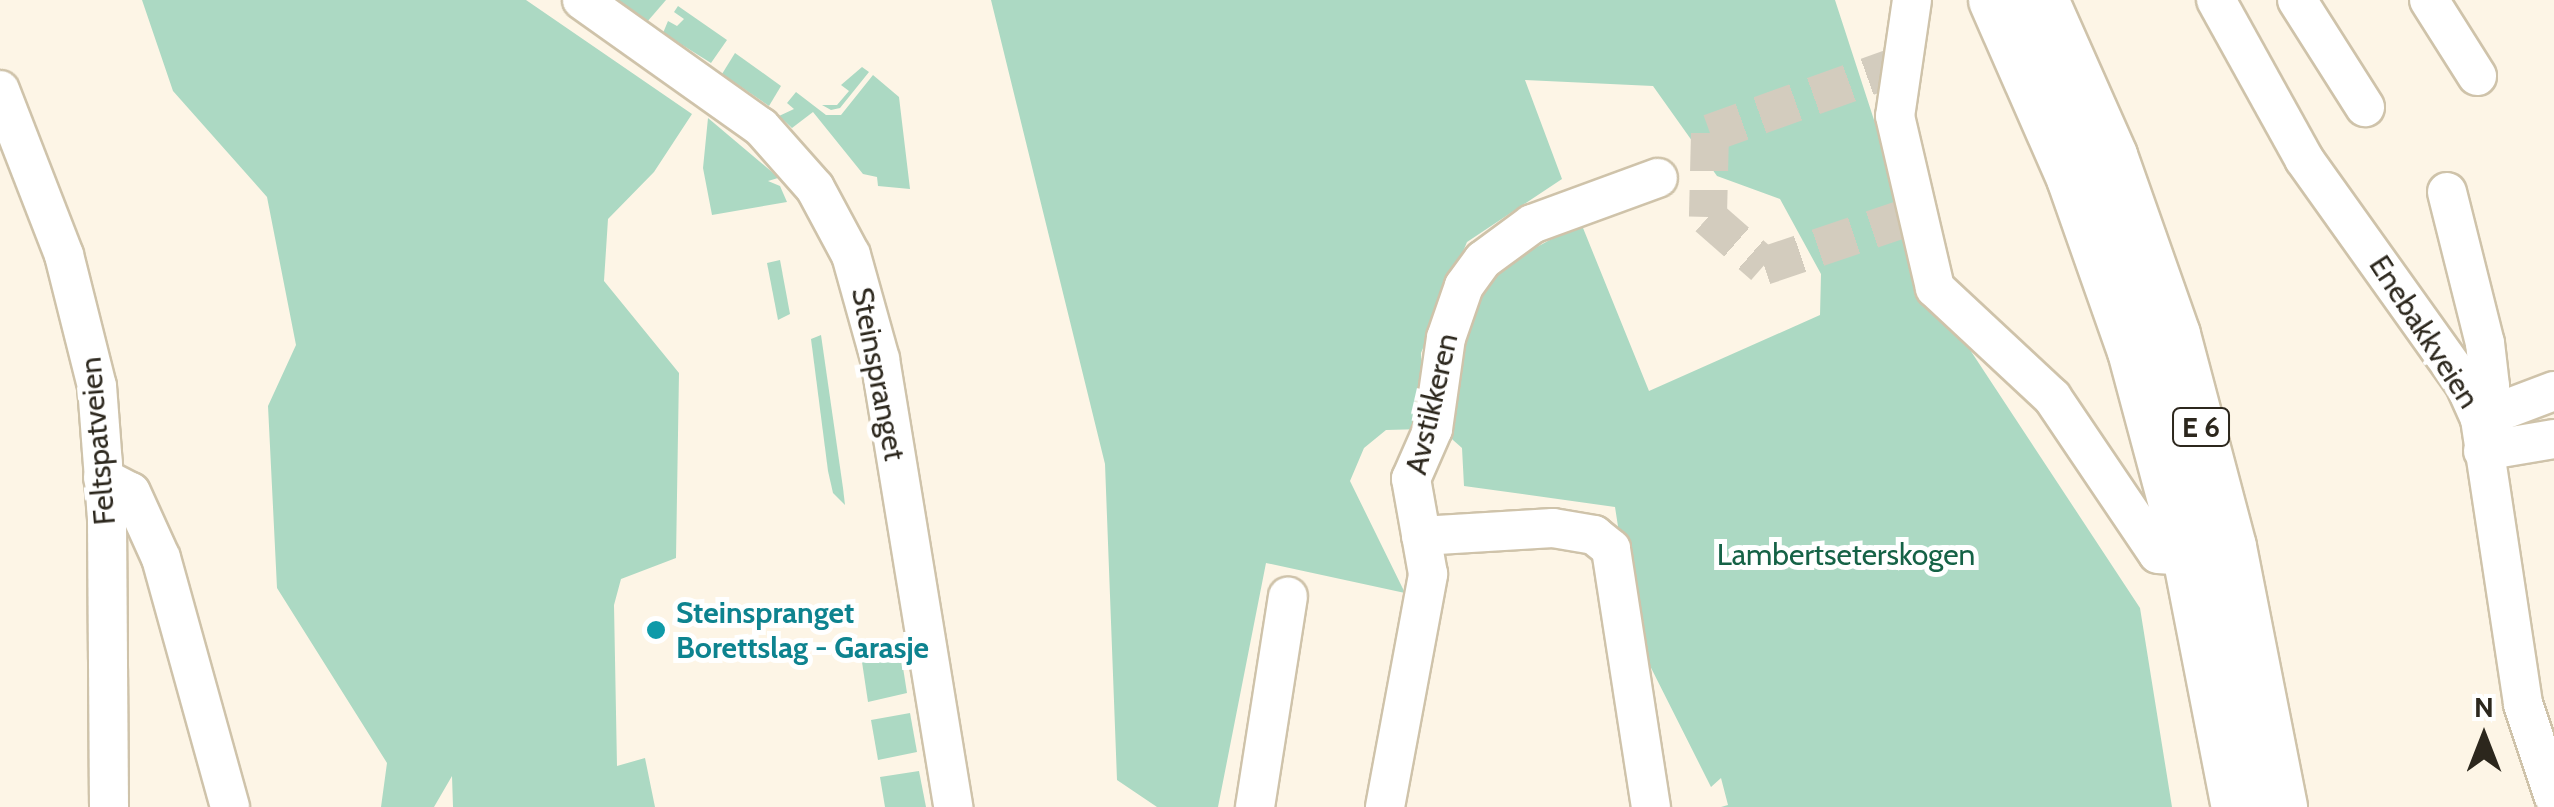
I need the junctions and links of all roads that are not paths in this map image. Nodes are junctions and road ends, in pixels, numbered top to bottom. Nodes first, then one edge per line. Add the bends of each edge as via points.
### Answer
1 (582, 0) edge
2 (1912, 0) edge
3 (1995, 0) edge
4 (2042, 0) edge
5 (2216, 0) edge
6 (2297, 0) edge
7 (2429, 0) edge
8 (2478, 76) dead end
9 (0, 90) edge
10 (2364, 107) dead end
11 (1658, 178) dead end
12 (2446, 192) dead end
13 (2554, 391) edge
14 (2482, 435) junction
15 (2554, 439) edge
16 (104, 478) junction
17 (1421, 536) junction
18 (2189, 556) junction
19 (1288, 597) dead end
20 (2538, 709) edge
21 (2554, 797) edge
22 (109, 807) edge
23 (230, 807) edge
24 (953, 807) edge
25 (1255, 807) edge
26 (1385, 807) edge
27 (1651, 807) edge
28 (2238, 807) edge
29 (2281, 807) edge

1 - 24 street, Steinspranget via 761,127 815,188 852,255 880,359
2 - 18 street via 1896,116 1935,288 2052,397 2158,554
3 - 18 highway, E 6 via 2073,178 2134,351
4 - 29 highway, E 6 via 2148,256 2200,424
5 - 14 street, Enebakkveien via 2283,126 2464,383
6 - 10 street
7 - 8 street
9 - 16 street, Feltspatveien via 88,338
11 - 17 street, Avstikkeren via 1558,210 1482,260 1464,286 1446,338 1434,428 1411,479
12 - 14 street via 2485,342 2490,386
13 - 14 street
14 - 15 street
14 - 20 street, Enebakkveien
16 - 22 street, Feltspatveien
16 - 23 street via 131,492 149,526 206,701
17 - 26 street, Avstikkeren via 1428,574
17 - 27 street via 1576,530 1611,549
18 - 28 highway, E 6
19 - 25 street
20 - 21 street, Enebakkveien

